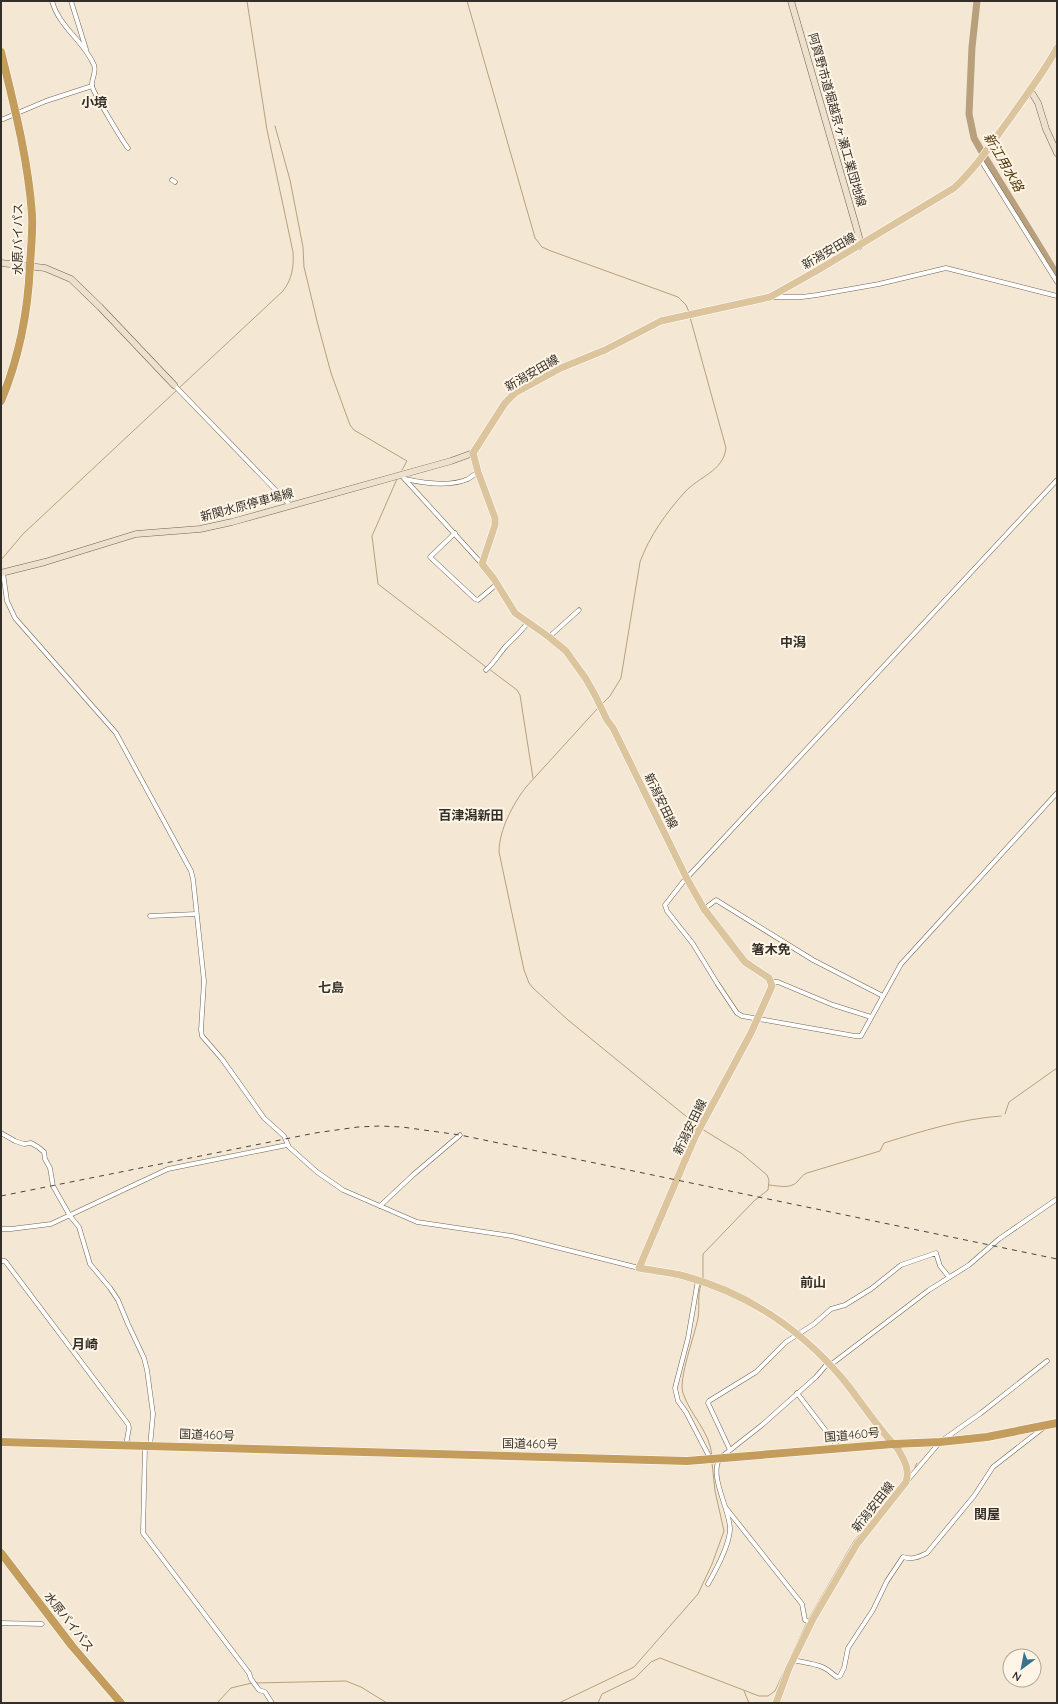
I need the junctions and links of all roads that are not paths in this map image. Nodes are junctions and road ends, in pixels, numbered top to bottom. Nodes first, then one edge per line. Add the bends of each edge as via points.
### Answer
1 (52, 1) edge
2 (71, 1) edge
3 (791, 1) edge
4 (1057, 48) edge
5 (86, 49) junction
6 (1, 52) edge
7 (92, 86) junction
8 (1030, 90) junction
9 (15, 114) junction
10 (1, 120) edge
11 (128, 148) dead end
12 (1057, 153) edge
13 (980, 159) junction
14 (859, 246) junction
15 (1, 263) edge
16 (30, 265) junction
17 (1057, 282) edge
18 (1057, 296) edge
19 (770, 297) junction
20 (174, 385) joint
21 (1, 401) edge
22 (473, 453) junction
23 (478, 472) junction
24 (403, 477) junction
25 (1057, 480) edge
26 (290, 505) junction
27 (455, 533) junction
28 (482, 564) junction
29 (2, 573) edge
30 (497, 584) junction
31 (579, 610) dead end
32 (528, 622) junction
33 (549, 637) junction
34 (488, 669) dead end
35 (1057, 793) edge
36 (687, 879) junction
37 (704, 909) junction
38 (196, 914) junction
39 (150, 916) dead end
40 (771, 982) junction
41 (883, 996) junction
42 (871, 1017) junction
43 (757, 1019) junction
44 (1, 1133) edge
45 (460, 1135) dead end
46 (287, 1145) junction
47 (1057, 1199) edge
48 (380, 1206) junction
49 (70, 1216) junction
50 (1, 1229) edge
51 (1, 1261) edge
52 (639, 1268) junction
53 (949, 1277) junction
54 (698, 1280) junction
55 (797, 1335) junction
56 (1047, 1361) dead end
57 (828, 1363) junction
58 (797, 1393) junction
59 (1057, 1423) edge
60 (1045, 1426) junction
61 (1, 1442) edge
62 (940, 1442) junction
63 (893, 1444) junction
64 (126, 1446) junction
65 (147, 1446) junction
66 (840, 1448) junction
67 (730, 1450) junction
68 (716, 1458) junction
69 (906, 1482) junction
70 (724, 1507) junction
71 (1, 1553) edge
72 (708, 1584) dead end
73 (811, 1623) junction
74 (1, 1624) edge
75 (42, 1624) dead end
76 (793, 1660) junction
77 (121, 1703) edge
78 (272, 1703) edge
79 (776, 1703) edge

1 - 5 street via 73,36
2 - 5 street
3 - 14 street, 阿賀野市道堀越京ヶ瀬工業団地線 via 856,226
4 - 8 main road, 新潟安田線
5 - 7 street via 95,67
6 - 9 highway, 水原バイパス
7 - 9 street
7 - 11 street
8 - 12 street via 1038,103
8 - 13 main road, 新潟安田線
9 - 10 street
9 - 16 highway, 水原バイパス via 24,150 32,208
13 - 14 main road, 新潟安田線 via 954,188
13 - 17 street
14 - 19 main road, 新潟安田線
15 - 16 street
16 - 20 street via 58,272 75,282
16 - 21 highway, 水原バイパス via 23,328
18 - 19 street via 946,268 817,295
19 - 22 main road, 新潟安田線 via 690,314 649,326 605,350 561,368 516,393 499,410
20 - 26 street
22 - 23 main road
22 - 24 street, 新関水原停車場線
23 - 24 street via 467,479 453,482 418,482
23 - 28 main road via 495,518
24 - 26 street, 新関水原停車場線
24 - 27 street
25 - 36 street
26 - 29 street, 新関水原停車場線 via 200,529 136,534
27 - 28 street
27 - 30 street via 430,557 475,599 478,600
28 - 30 main road, 新潟安田線
29 - 38 street via 7,601 15,618 116,733 190,872
30 - 32 main road, 新潟安田線 via 512,610
31 - 33 street
32 - 33 main road, 新潟安田線
32 - 34 street
33 - 36 main road, 新潟安田線 via 566,651 595,695
35 - 41 street via 896,970
36 - 37 main road, 新潟安田線
36 - 43 street via 666,902 666,908 693,944 737,1013
37 - 40 main road, 新潟安田線 via 745,962
37 - 41 street via 716,900 813,960
38 - 39 street
38 - 46 street via 204,981 202,1036 222,1059 264,1118 284,1136
40 - 42 street via 778,982 833,1005
40 - 43 main road, 新潟安田線 via 772,986
41 - 42 street
42 - 43 street via 861,1036
43 - 52 main road, 新潟安田線 via 700,1128
44 - 49 street via 14,1141 38,1146 44,1152 53,1186
45 - 48 street
46 - 48 street via 326,1179 343,1190
46 - 49 street via 168,1169
47 - 53 street via 999,1239 972,1263
48 - 52 street via 423,1224 512,1236
49 - 50 street via 42,1226
49 - 65 street via 79,1228 90,1264 118,1300 144,1358 153,1414
51 - 64 street via 9,1267 128,1424
52 - 54 main road, 新潟安田線
53 - 55 street via 940,1266 936,1253 901,1265 871,1289 845,1305 831,1309
53 - 57 street via 832,1363
54 - 55 main road, 新潟安田線 via 759,1306
54 - 68 street via 676,1388 678,1401
55 - 57 main road, 新潟安田線
55 - 67 street via 786,1342 756,1372 709,1401
56 - 62 street
57 - 58 street
57 - 63 main road, 新潟安田線
58 - 66 street
58 - 67 street
59 - 60 highway, 国道460号
60 - 62 highway, 国道460号 via 987,1437
60 - 76 street via 993,1467 974,1496 928,1553 909,1559 903,1557 848,1648 840,1676 837,1677 827,1669
61 - 64 highway, 国道460号
62 - 63 highway, 国道460号
62 - 69 street
63 - 66 highway, 国道460号
63 - 69 main road, 新潟安田線 via 906,1464
64 - 65 highway, 国道460号
65 - 68 highway, 国道460号 via 686,1461
65 - 78 street via 142,1530 146,1540 249,1673 257,1687 265,1692
66 - 68 highway, 国道460号
67 - 68 street
68 - 70 street
69 - 73 main road, 新潟安田線 via 857,1544
70 - 72 street via 730,1528 728,1539
70 - 73 street via 802,1604 805,1620
71 - 77 highway, 水原バイパス via 72,1646
73 - 76 main road, 新潟安田線
74 - 75 street
76 - 79 main road, 新潟安田線

